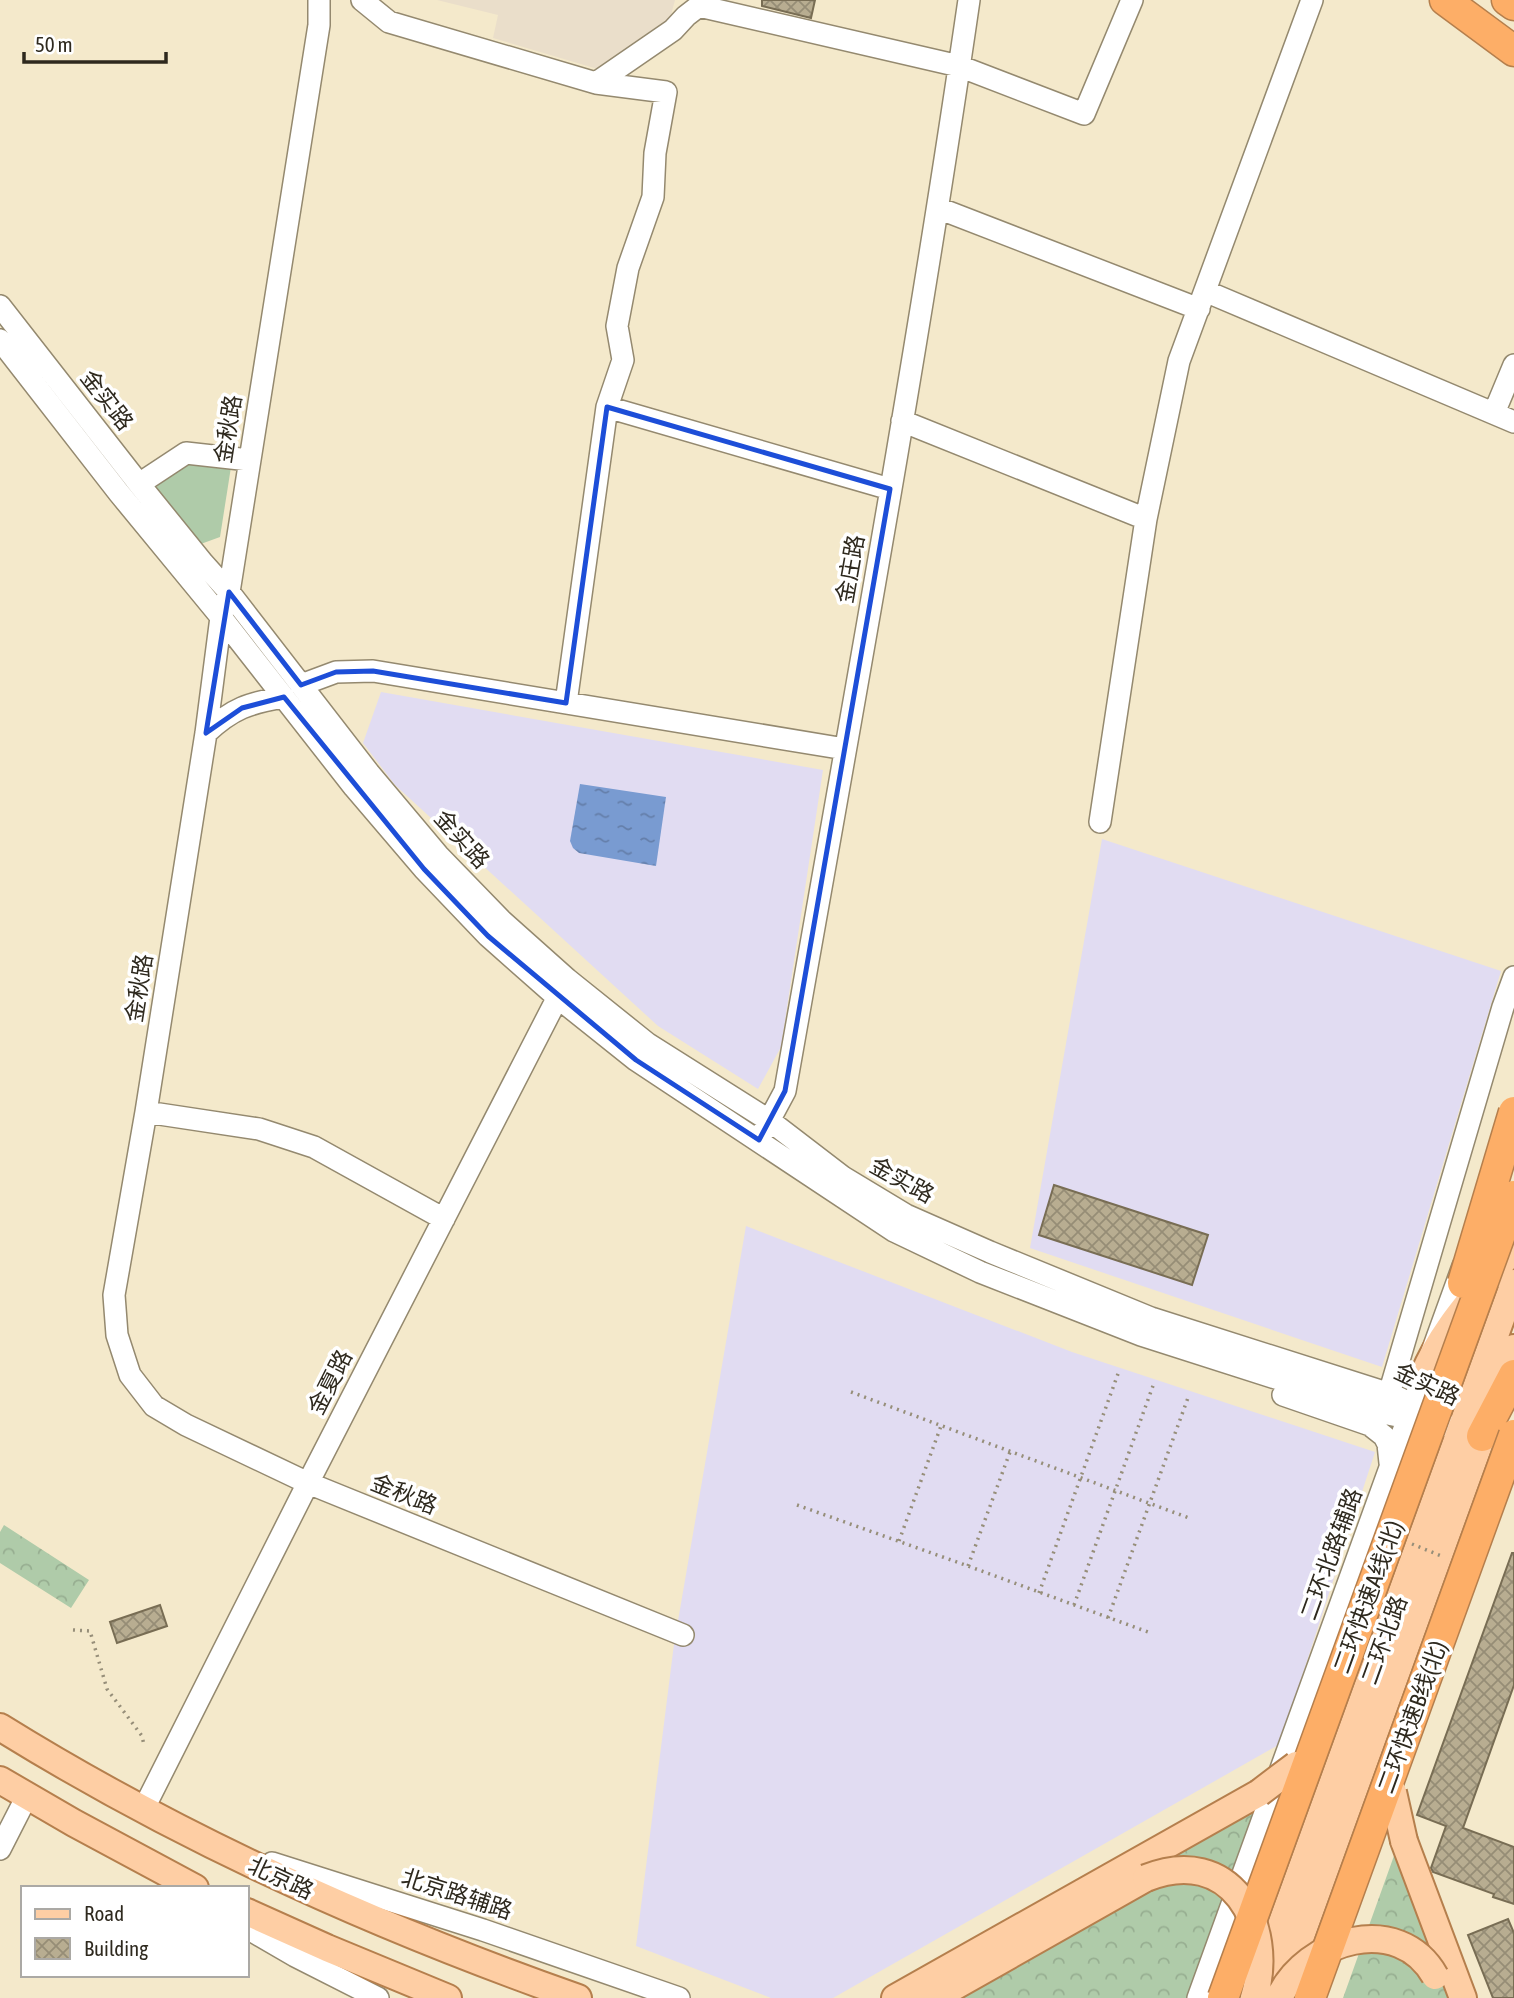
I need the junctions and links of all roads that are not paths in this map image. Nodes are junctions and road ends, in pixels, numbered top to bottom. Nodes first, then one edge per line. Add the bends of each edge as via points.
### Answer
1 (319, 0) edge
2 (362, 0) edge
3 (969, 0) edge
4 (1132, 0) edge
5 (1312, 0) edge
6 (1445, 0) edge
7 (1507, 0) edge
8 (1514, 5) edge
9 (1514, 51) edge
10 (959, 66) junction
11 (596, 83) junction
12 (938, 208) junction
13 (1202, 300) junction
14 (0, 306) edge
15 (0, 340) edge
16 (1514, 365) edge
17 (607, 407) junction
18 (1494, 413) junction
19 (902, 421) junction
20 (1514, 422) edge
21 (249, 460) junction
22 (139, 484) junction
23 (890, 489) junction
24 (1146, 519) junction
25 (229, 592) junction
26 (221, 617) junction
27 (293, 691) junction
28 (566, 703) junction
29 (206, 733) junction
30 (845, 749) junction
31 (1100, 822) dead end
32 (1514, 977) edge
33 (562, 988) junction
34 (146, 1112) junction
35 (1514, 1112) edge
36 (769, 1121) junction
37 (1514, 1128) edge
38 (759, 1140) junction
39 (1514, 1196) edge
40 (444, 1219) junction
41 (1514, 1247) edge
42 (1514, 1283) edge
43 (1514, 1348) edge
44 (1207, 1356) junction
45 (1514, 1376) edge
46 (1423, 1377) junction
47 (1389, 1394) junction
48 (1410, 1411) junction
49 (1514, 1428) edge
50 (1471, 1433) junction
51 (1514, 1435) edge
52 (1514, 1447) edge
53 (1507, 1467) edge
54 (1390, 1468) junction
55 (308, 1483) junction
56 (1392, 1549) junction
57 (683, 1635) dead end
58 (1387, 1664) junction
59 (0, 1727) edge
60 (0, 1780) edge
61 (27, 1796) junction
62 (144, 1810) junction
63 (216, 1847) junction
64 (0, 1849) edge
65 (1317, 1857) junction
66 (191, 1886) edge
67 (248, 1912) edge
68 (248, 1929) edge
69 (1440, 1987) edge
70 (378, 1998) edge
71 (448, 1998) edge
72 (578, 1998) edge
73 (679, 1998) edge
74 (895, 1998) edge
75 (934, 1998) edge
76 (1198, 1998) edge
77 (1223, 1998) edge
78 (1254, 1998) edge
79 (1279, 1998) edge
80 (1310, 1998) edge
81 (1319, 1998) edge
82 (1463, 1998) edge

1 - 21 street, 金秋路
2 - 11 street via 388,22
3 - 10 street, 金庄路
4 - 10 street via 1084,114
5 - 13 street
6 - 9 highway
7 - 8 highway
10 - 11 street via 699,6 673,30
10 - 12 street, 金庄路
11 - 17 street via 666,92 653,197 628,268 617,327 623,360
12 - 13 street
12 - 19 street, 金庄路
13 - 18 street
13 - 24 street via 1179,361
14 - 22 street, 金实路
15 - 26 street, 金实路
16 - 18 street
17 - 23 street
17 - 28 street
18 - 20 street
19 - 23 street, 金庄路
19 - 24 street
21 - 22 street via 186,453
21 - 25 street, 金秋路
22 - 25 street, 金实路
23 - 30 street, 金庄路
24 - 31 street
25 - 26 street, 金秋路
25 - 27 street, 金实路
26 - 27 street, 金实路
26 - 29 street, 金秋路
27 - 28 street via 336,672 373,671
27 - 29 street via 242,708
27 - 33 street, 金实路
28 - 30 street
29 - 34 street, 金秋路
30 - 36 street, 金庄路 via 785,1091
32 - 47 street
33 - 36 street, 金实路
33 - 38 street, 金实路 via 636,1060
33 - 40 street, 金夏路
34 - 40 street via 259,1129 314,1147
34 - 55 street, 金秋路 via 114,1294 117,1335 130,1375 154,1406
35 - 56 highway, bridge
36 - 38 street, 金庄路
36 - 47 street, 金实路 via 843,1177 895,1209 978,1247 1151,1318
37 - 46 street, 二环北路辅路
38 - 44 street, 金实路 via 901,1234 980,1272
39 - 56 highway, 二环快速A线(北), bridge
40 - 55 street, 金夏路
41 - 46 main road via 1452,1323
42 - 50 main road, 二环北路
43 - 50 main road, 二环北路
44 - 48 street, 金实路 via 1388,1414
44 - 54 street via 1249,1384 1378,1429 1388,1444
45 - 50 highway
46 - 48 street, 二环北路辅路
47 - 48 street, 金实路
48 - 50 street, 金实路
48 - 54 street, 二环北路辅路
49 - 53 highway, bridge
50 - 52 street, 金实路
50 - 58 main road, 二环北路
51 - 53 highway, 二环快速B线(北), bridge
53 - 80 highway, 二环快速B线(北), bridge
53 - 81 street
54 - 76 street, 二环北路辅路
55 - 57 street, 金秋路
55 - 62 street, 金夏路
56 - 77 highway, 二环快速A线(北), bridge
58 - 65 main road, 二环北路
58 - 74 main road, bridge via 1296,1765 1259,1793
58 - 82 main road, bridge via 1393,1793 1404,1841
59 - 62 main road, 北京路
60 - 61 main road
61 - 64 street
61 - 66 main road
62 - 63 main road, 北京路
63 - 72 main road, 北京路 via 412,1935
63 - 73 street, 北京路辅路 via 471,1926
65 - 78 main road, 二环北路, bridge
65 - 79 main road, 二环北路, bridge
67 - 71 main road, 北京路
68 - 70 street
69 - 79 main road, bridge via 1422,1958 1402,1945 1352,1941 1313,1957 1291,1978
75 - 78 main road, bridge via 1146,1878 1188,1869 1213,1875 1249,1912 1261,1968

